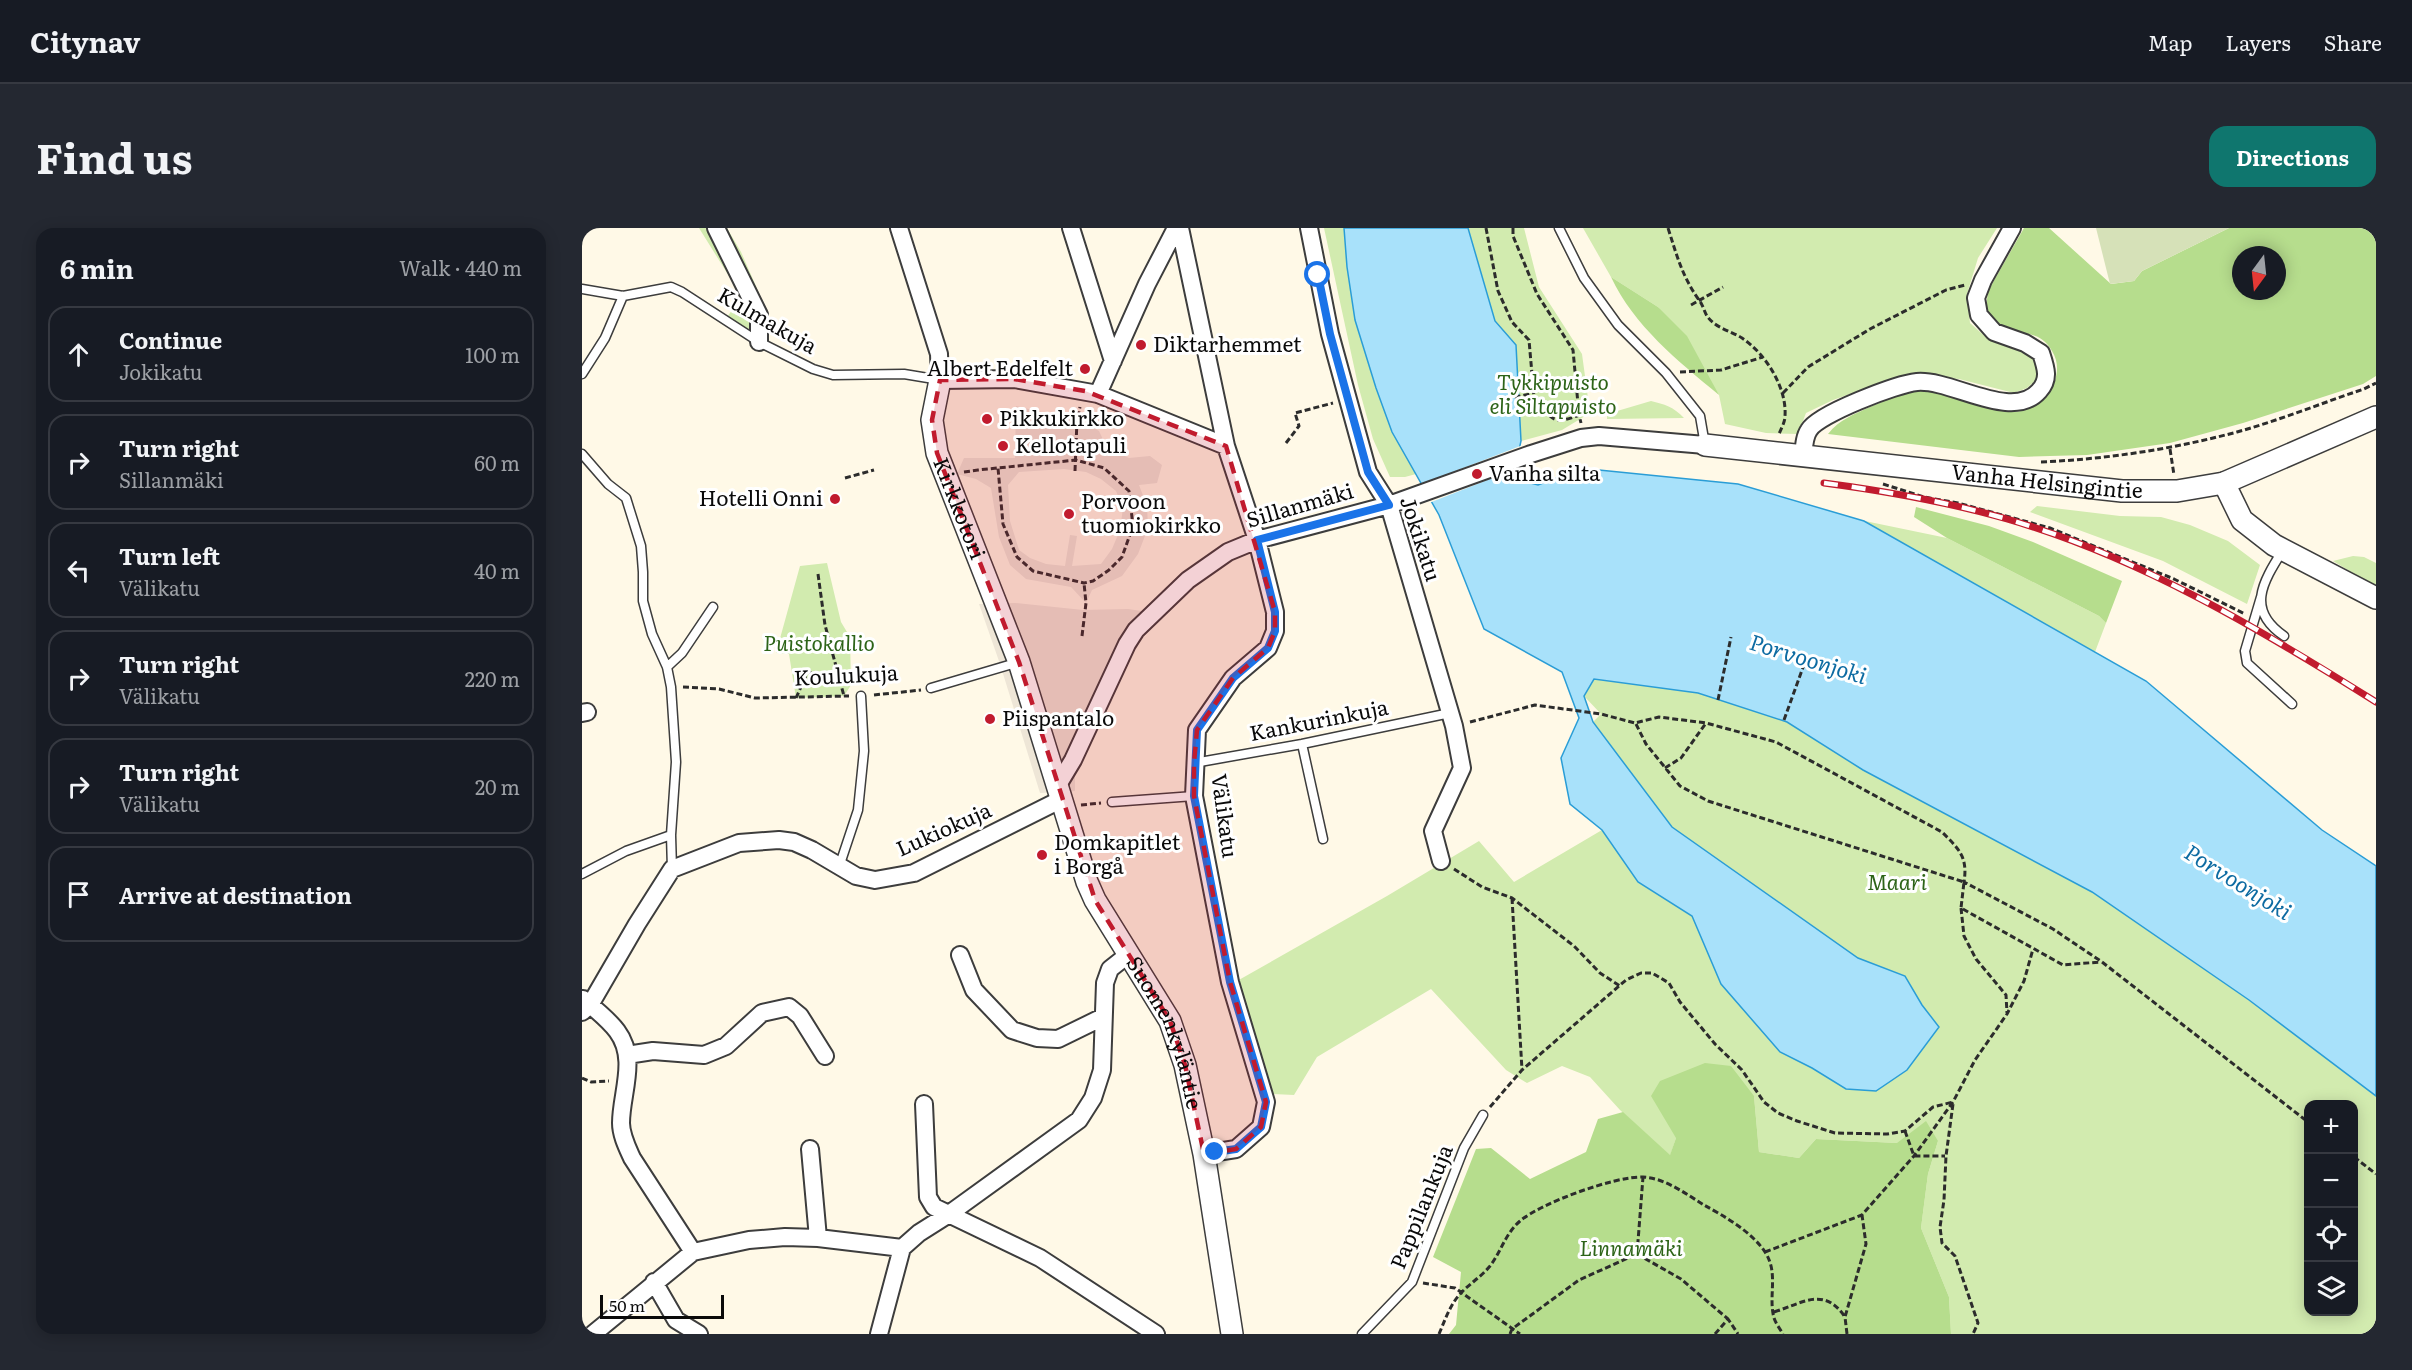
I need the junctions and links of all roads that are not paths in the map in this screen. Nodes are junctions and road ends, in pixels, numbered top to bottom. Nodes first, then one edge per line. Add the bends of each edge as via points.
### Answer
1 (716, 228) edge
2 (899, 228) edge
3 (1071, 228) edge
4 (1178, 228) edge
5 (1309, 228) edge
6 (1559, 228) edge
7 (2012, 228) edge
8 (582, 289) edge
9 (623, 296) junction
10 (759, 342) junction
11 (1113, 361) junction
12 (582, 374) edge
13 (940, 380) junction
14 (1092, 393) junction
15 (2376, 417) edge
16 (1704, 445) junction
17 (1226, 446) junction
18 (582, 454) edge
19 (1803, 457) junction
20 (2224, 483) junction
21 (1389, 505) junction
22 (1257, 540) junction
23 (2283, 550) junction
24 (2261, 597) junction
25 (2376, 598) edge
26 (713, 607) dead end
27 (2284, 636) dead end
28 (1019, 662) junction
29 (667, 667) junction
30 (931, 688) road end
31 (861, 696) road end
32 (2292, 704) dead end
33 (1452, 719) junction
34 (1302, 744) junction
35 (1194, 763) junction
36 (1194, 796) junction
37 (1066, 797) junction
38 (1112, 802) road end
39 (671, 835) junction
40 (1323, 839) dead end
41 (1440, 861) road end
42 (838, 867) junction
43 (672, 869) junction
44 (582, 874) edge
45 (1129, 954) junction
46 (960, 955) dead end
47 (585, 1005) edge
48 (1103, 1017) junction
49 (627, 1054) junction
50 (825, 1056) dead end
51 (924, 1104) dead end
52 (1483, 1115) road end
53 (810, 1149) dead end
54 (1204, 1154) junction
55 (949, 1214) junction
56 (818, 1238) junction
57 (902, 1248) junction
58 (693, 1252) junction
59 (654, 1282) junction
60 (593, 1334) edge
61 (699, 1334) edge
62 (879, 1334) edge
63 (1156, 1334) edge
64 (1232, 1334) edge
65 (1362, 1334) edge

1 - 10 street via 759,315
2 - 13 street via 939,354
3 - 11 street
4 - 11 street via 1147,284
4 - 17 street, Välikatu
5 - 21 street, Jokikatu via 1330,334 1368,472
6 - 16 lane via 1584,278 1618,326 1666,373 1700,416
7 - 19 street via 1976,298 1979,315 1994,332 2041,353 2047,372 2045,385 2035,396 2021,403 1998,401 1944,385 1917,382 1875,394 1822,417 1809,428
8 - 9 lane, Kulmakuja
9 - 10 lane, Kulmakuja via 671,287
9 - 12 lane via 605,338
10 - 13 lane, Kulmakuja via 833,375 904,374
11 - 14 street
13 - 14 street via 1014,379
13 - 28 street, Kirkkotori via 932,420 937,453
14 - 17 street
15 - 20 street, Vanha Helsingintie
16 - 19 street, Vanha Helsingintie
16 - 21 street, Sillanmäki via 1599,436 1581,438
17 - 22 street, Välikatu
18 - 29 lane via 626,498 640,546 643,601
19 - 20 street, Vanha Helsingintie via 2122,491 2177,491
20 - 23 street via 2242,520
21 - 22 street, Sillanmäki
21 - 33 street, Jokikatu
22 - 35 street, Välikatu via 1275,612 1275,631 1268,648 1233,678 1197,730
22 - 37 street, Sillanmäki via 1228,552 1188,580 1136,630 1073,760
23 - 24 lane
23 - 25 street
24 - 27 lane via 2264,618
24 - 32 lane via 2245,651 2247,663
26 - 29 lane via 682,653
28 - 30 lane
28 - 37 street, Kirkkotori
29 - 39 lane via 676,762
31 - 42 lane via 864,751 858,810
33 - 34 lane, Kankurinkuja
33 - 41 street, Jokikatu via 1462,768 1433,831
34 - 35 lane, Kankurinkuja
34 - 40 lane
35 - 36 street, Välikatu
36 - 38 lane
36 - 54 street, Välikatu via 1230,982 1266,1102 1261,1127 1236,1149
37 - 42 street, Lukiokuja via 914,873 875,880
37 - 45 street, Suomenkyläntie via 1077,856 1087,882
39 - 43 lane
39 - 44 lane via 626,851
42 - 43 street, Lukiokuja via 812,850 779,840 739,843
43 - 47 street
45 - 48 street via 1110,969
45 - 54 street, Suomenkyläntie via 1170,1021 1185,1065
46 - 48 street via 974,990 1012,1030 1037,1038 1058,1039
47 - 49 street via 617,1031
48 - 55 street via 1102,1070 1093,1098 1079,1120
49 - 50 street via 653,1051 704,1055 726,1046 762,1013 789,1007 800,1016
49 - 58 street via 621,1123 625,1143
51 - 55 street via 928,1197 934,1207
52 - 65 lane, Pappilankuja via 1464,1149 1412,1282
53 - 56 street
54 - 64 street, Suomenkyläntie
55 - 57 street
55 - 63 street via 1040,1258
56 - 57 street
56 - 58 street via 749,1240
57 - 62 street
58 - 59 street
59 - 60 street
59 - 61 street via 676,1320

